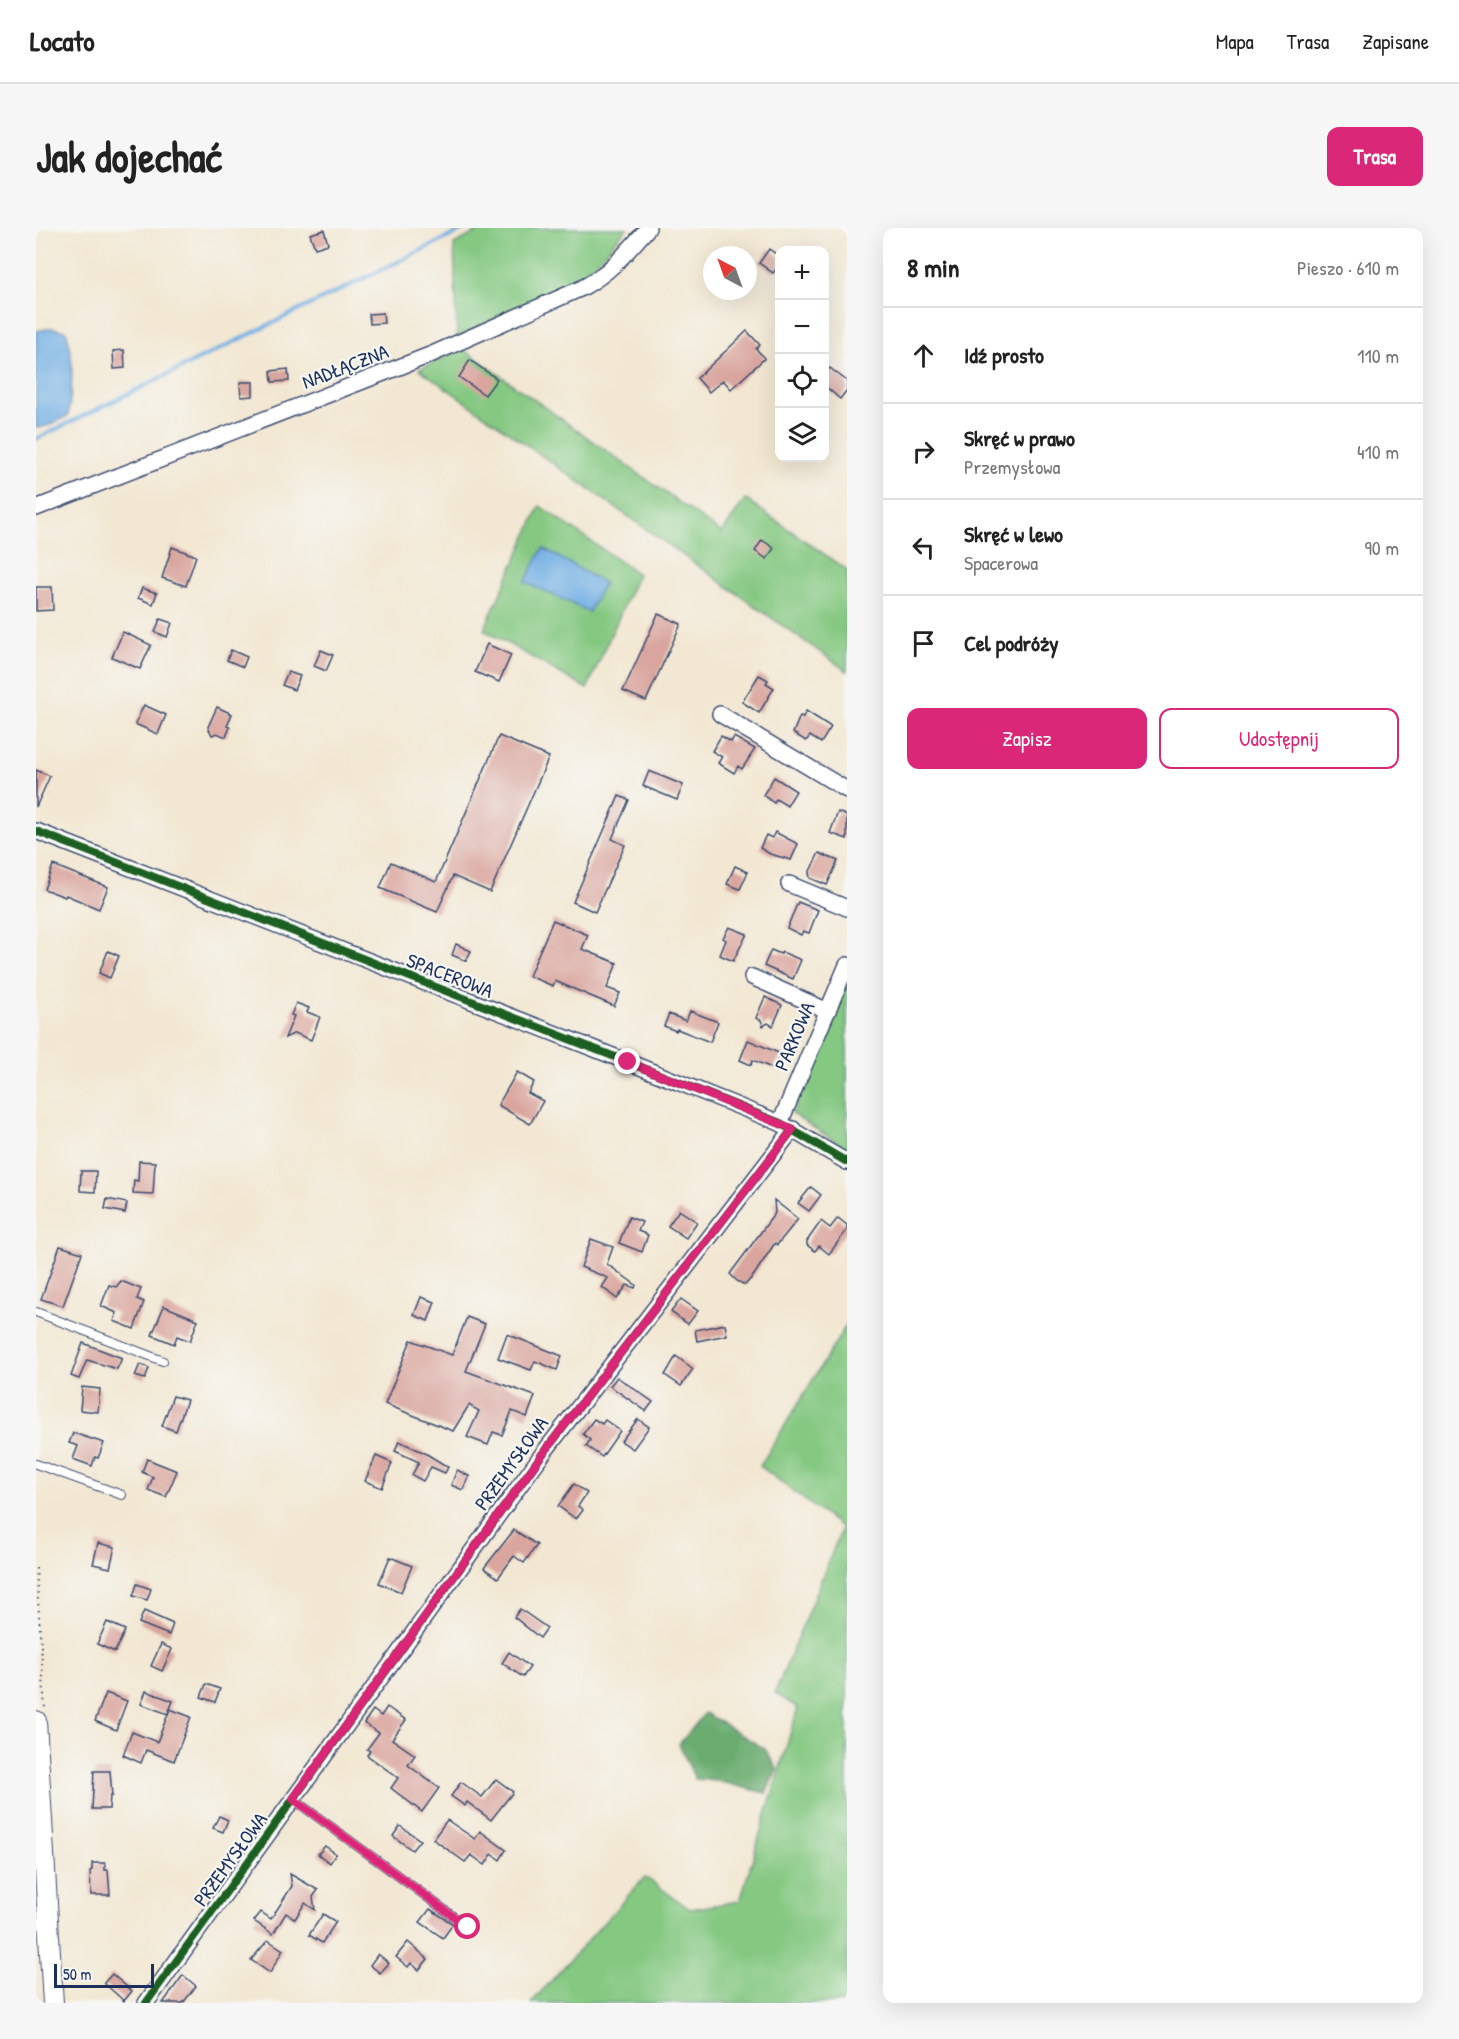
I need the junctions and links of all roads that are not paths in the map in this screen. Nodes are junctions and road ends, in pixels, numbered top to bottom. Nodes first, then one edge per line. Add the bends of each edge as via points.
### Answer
1 (648, 228) edge
2 (36, 508) edge
3 (720, 714) dead end
4 (847, 790) edge
5 (36, 831) edge
6 (789, 884) dead end
7 (847, 908) edge
8 (847, 965) edge
9 (752, 977) dead end
10 (828, 1011) junction
11 (786, 1126) junction
12 (847, 1162) edge
13 (36, 1312) edge
14 (163, 1360) dead end
15 (36, 1464) edge
16 (122, 1495) dead end
17 (36, 1721) edge
18 (293, 1799) junction
19 (468, 1927) dead end
20 (53, 2003) edge
21 (146, 2003) edge

1 - 2 street, NADŁĄCZNA via 615,266 582,288 430,355
3 - 4 street
5 - 11 street, SPACEROWA
6 - 7 street
8 - 10 street, PARKOWA
9 - 10 street
10 - 11 street, PARKOWA
11 - 12 street, SPACEROWA
11 - 18 street, PRZEMYSŁOWA
13 - 14 lane
15 - 16 lane
17 - 20 street
18 - 19 lane
18 - 21 street, PRZEMYSŁOWA

